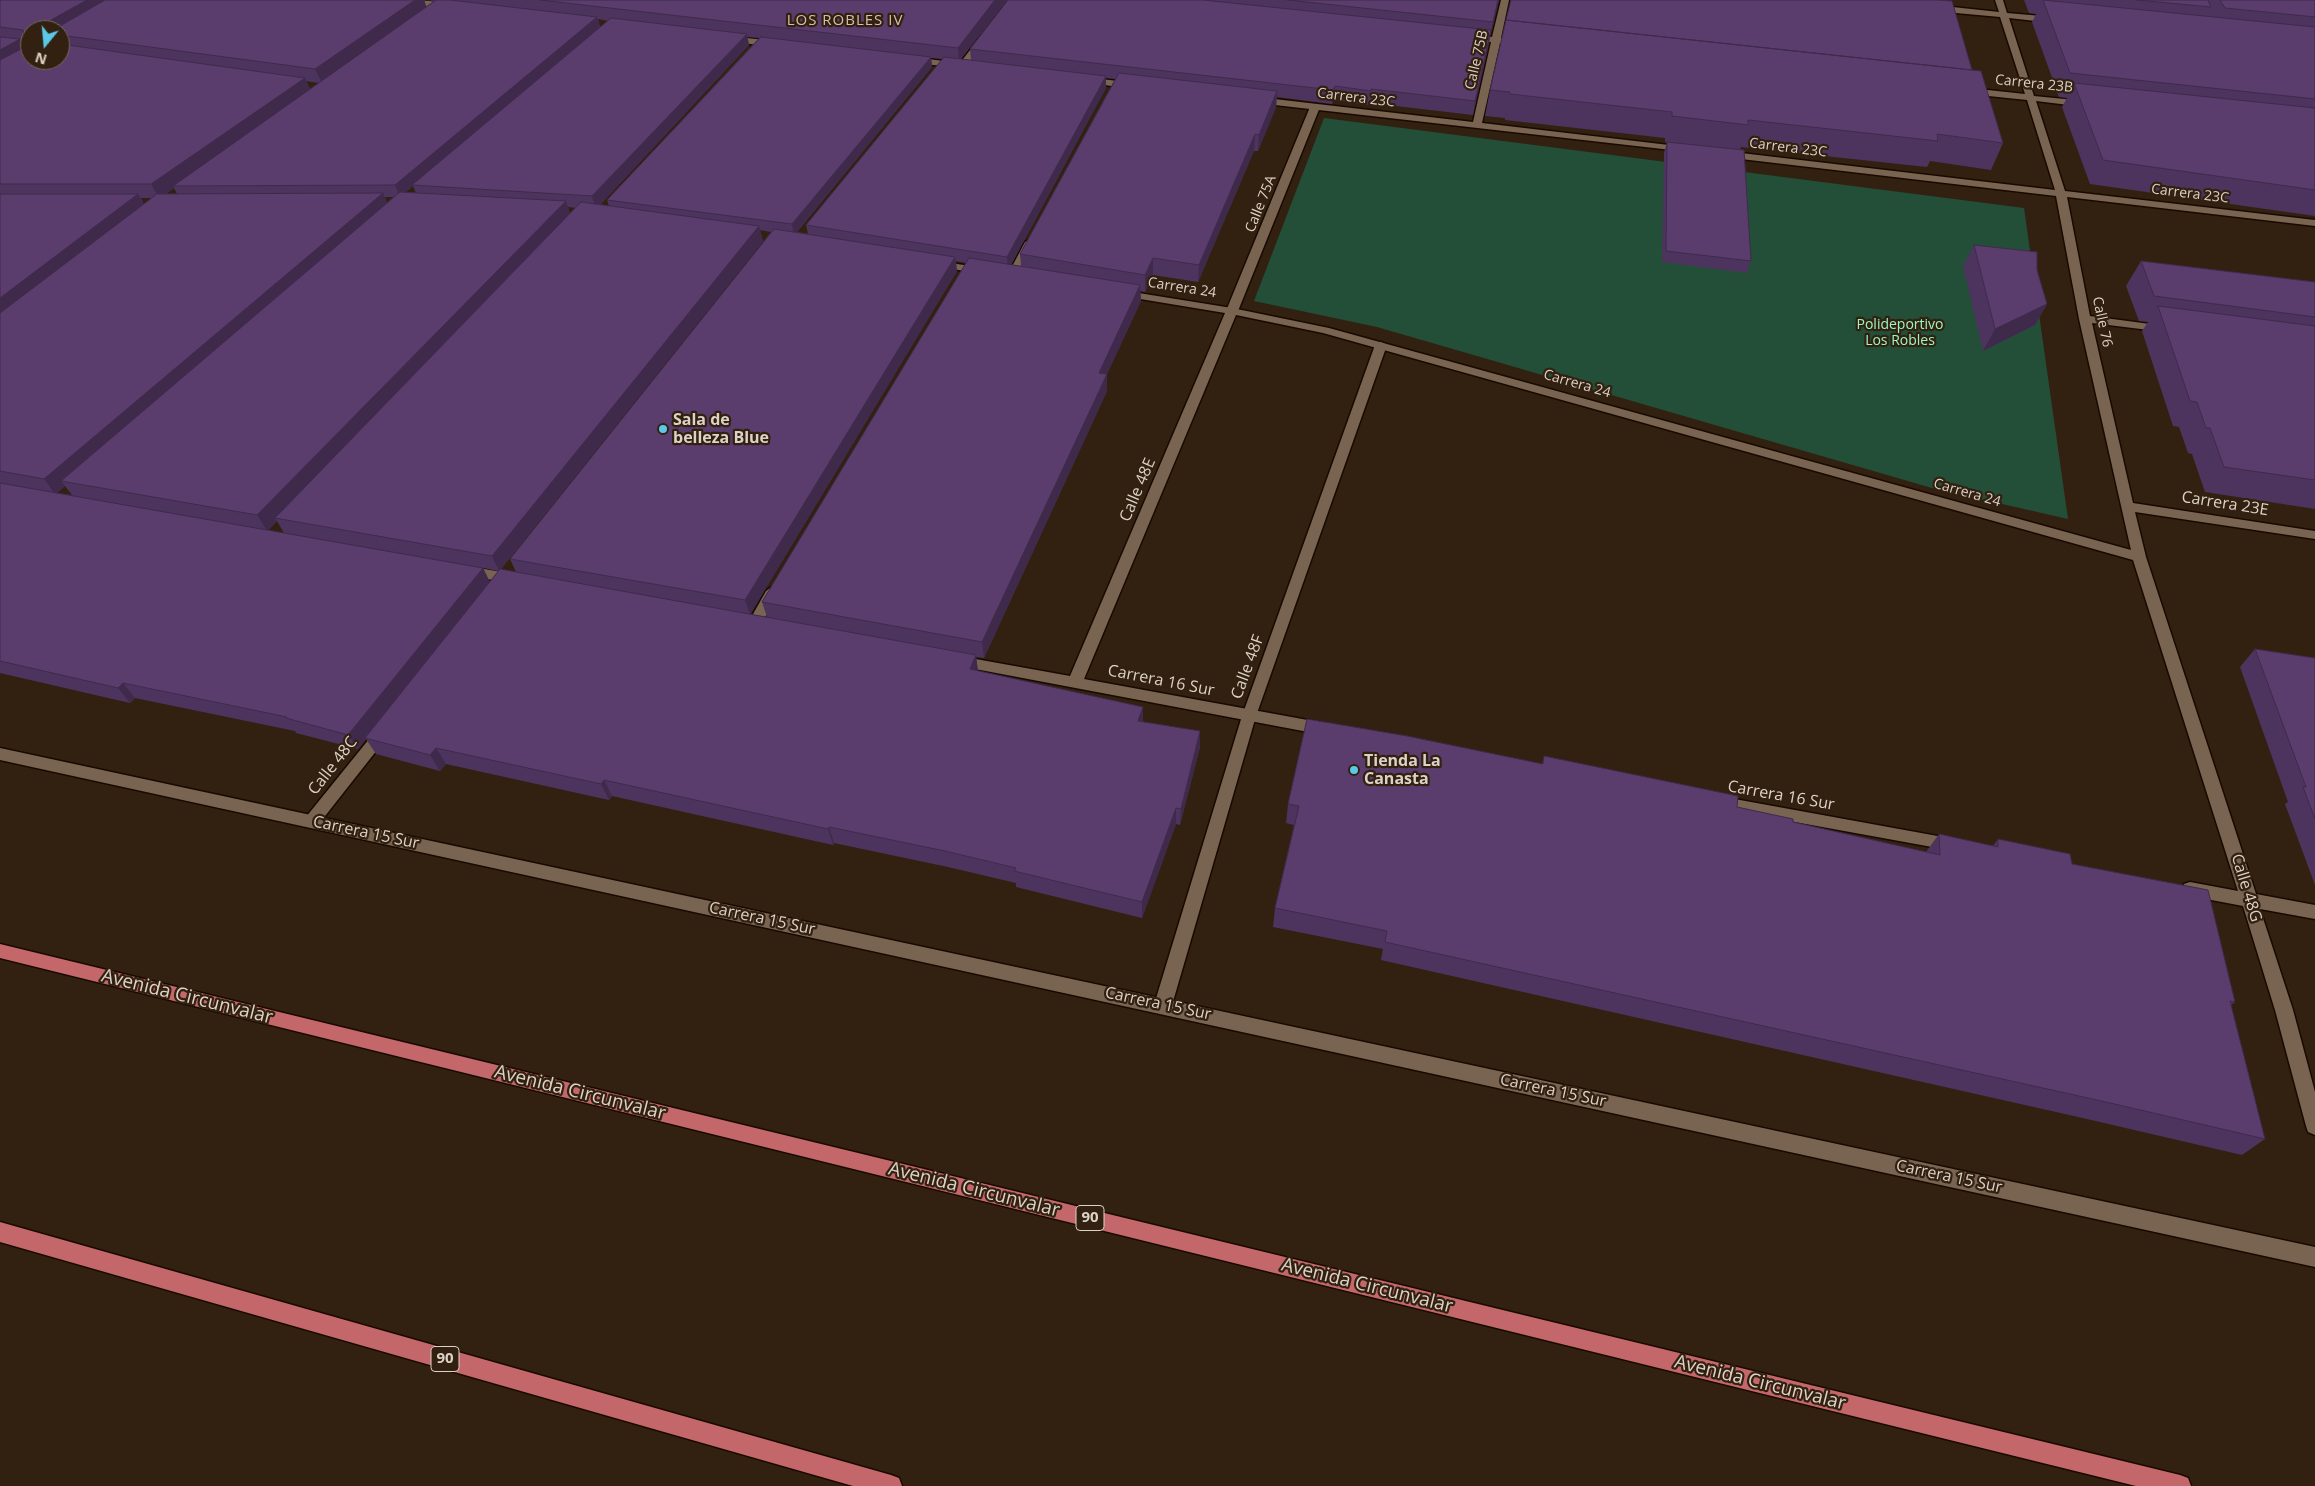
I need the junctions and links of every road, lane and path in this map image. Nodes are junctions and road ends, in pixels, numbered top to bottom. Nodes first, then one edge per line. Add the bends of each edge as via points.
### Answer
1 (394, 0) edge
2 (1505, 0) edge
3 (2000, 0) edge
4 (444, 3) edge
5 (460, 8) edge
6 (1926, 8) edge
7 (2004, 15) junction
8 (425, 16) edge
9 (2062, 21) edge
10 (991, 29) edge
11 (1457, 36) edge
12 (720, 38) edge
13 (1496, 40) junction
14 (1536, 44) edge
15 (789, 46) edge
16 (904, 59) edge
17 (1077, 79) edge
18 (1144, 87) edge
19 (1961, 90) edge
20 (2030, 98) junction
21 (1248, 99) edge
22 (2099, 105) edge
23 (1315, 107) junction
24 (1477, 125) junction
25 (1694, 151) edge
26 (1714, 153) edge
27 (2060, 193) junction
28 (2315, 223) edge
29 (1035, 232) edge
30 (929, 262) edge
31 (1107, 291) edge
32 (1232, 311) junction
33 (2085, 319) junction
34 (2181, 332) edge
35 (1381, 345) junction
36 (2129, 507) junction
37 (2315, 535) edge
38 (2139, 557) junction
39 (518, 562) edge
40 (457, 569) edge
41 (505, 578) junction
42 (780, 580) edge
43 (524, 581) edge
44 (493, 593) edge
45 (774, 626) edge
46 (2171, 652) joint
47 (949, 659) edge
48 (1075, 682) junction
49 (1249, 716) junction
50 (390, 722) edge
51 (1337, 732) edge
52 (0, 754) edge
53 (1700, 799) edge
54 (312, 821) junction
55 (1966, 847) edge
56 (2172, 885) edge
57 (2250, 900) junction
58 (2315, 912) edge
59 (0, 951) edge
60 (1163, 1005) junction
61 (2315, 1126) edge
62 (0, 1232) edge
63 (2315, 1257) edge
64 (891, 1486) edge
65 (2180, 1486) edge

1 - 4 street
2 - 13 street, Calle 75B
3 - 7 street, Calle 76
4 - 5 street
4 - 8 street
6 - 7 street
7 - 9 street
7 - 20 street, Calle 76
10 - 16 street via 967,66 939,68
11 - 13 street
12 - 15 street via 756,46
13 - 14 street
13 - 24 street, Calle 75B
17 - 18 street via 1113,88
19 - 20 street, Carrera 23B
20 - 22 street, Carrera 23B
20 - 27 street, Calle 76
21 - 23 street, Carrera 23C
23 - 24 street, Carrera 23C
23 - 32 street, Calle 75A
24 - 25 street, Carrera 23C
26 - 27 street, Carrera 23C
27 - 28 street, Carrera 23C
27 - 33 street, Calle 76
29 - 30 street via 1007,275 964,272
31 - 32 street, Carrera 24
32 - 35 street, Carrera 24
32 - 48 street, Calle 48E
33 - 34 street
33 - 36 street, Calle 76
35 - 38 street, Carrera 24
35 - 49 street, Calle 48F
36 - 37 street, Carrera 23E
36 - 38 street, Calle 76
38 - 46 street, Calle 76
39 - 41 street
40 - 41 street
41 - 43 street
41 - 44 street
42 - 45 street via 750,622
46 - 57 street, Calle 48G
47 - 48 street, Carrera 16 Sur
48 - 49 street, Carrera 16 Sur
49 - 51 street, Carrera 16 Sur
49 - 60 street, Calle 48F
50 - 54 street, Calle 48C
52 - 54 street, Carrera 15 Sur
53 - 55 street, Carrera 16 Sur
54 - 60 street, Carrera 15 Sur
56 - 57 street
57 - 58 street
57 - 61 street, Calle 48G
59 - 65 highway, Avenida Circunvalar / 90
60 - 63 street, Carrera 15 Sur
62 - 64 highway, 90

